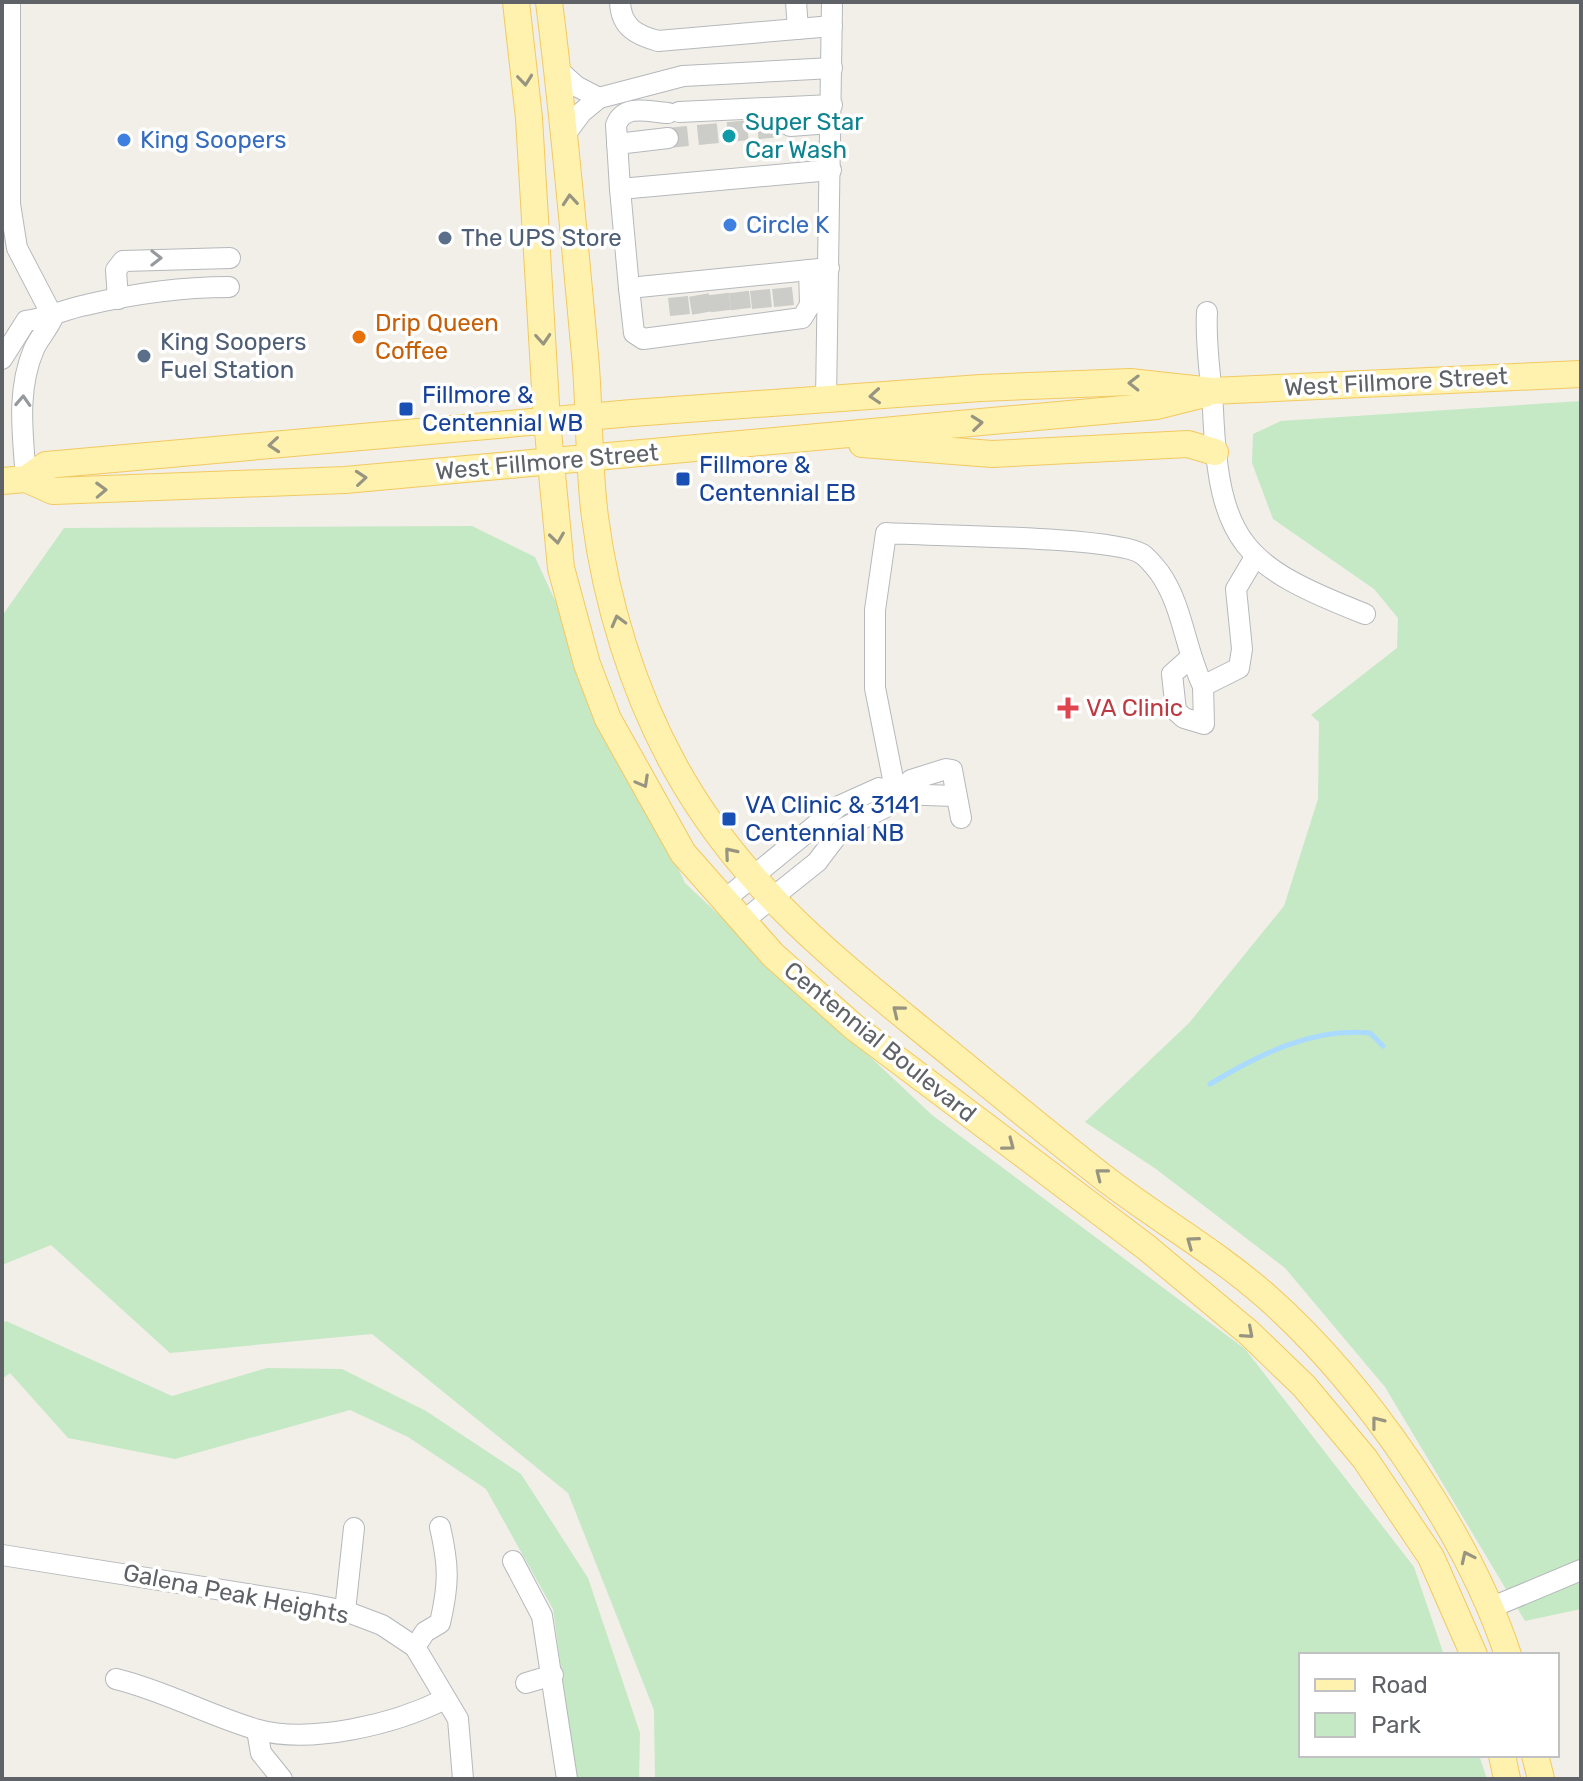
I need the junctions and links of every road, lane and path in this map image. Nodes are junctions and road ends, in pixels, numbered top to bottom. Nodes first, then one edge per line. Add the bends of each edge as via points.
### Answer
1 (10, 2) edge
2 (516, 2) edge
3 (549, 2) edge
4 (620, 2) edge
5 (796, 2) edge
6 (832, 2) edge
7 (832, 26) junction
8 (798, 29) junction
9 (832, 68) junction
10 (557, 69) junction
11 (599, 98) junction
12 (832, 114) junction
13 (790, 126) tunnel mouth
14 (564, 136) junction
15 (668, 138) tunnel mouth
16 (617, 144) junction
17 (831, 170) junction
18 (620, 189) junction
19 (230, 258) dead end
20 (819, 269) junction
21 (229, 287) dead end
22 (629, 288) junction
23 (783, 297) junction
24 (118, 299) junction
25 (730, 302) junction
26 (679, 307) junction
27 (1207, 312) dead end
28 (53, 317) junction
29 (2, 359) edge
30 (1581, 374) edge
31 (1212, 391) junction
32 (826, 400) junction
33 (589, 417) junction
34 (547, 421) junction
35 (807, 438) junction
36 (1215, 452) junction
37 (593, 458) junction
38 (550, 461) junction
39 (8, 479) edge
40 (1255, 557) junction
41 (1365, 614) dead end
42 (1189, 659) junction
43 (1203, 686) junction
44 (896, 794) junction
45 (961, 818) dead end
46 (752, 879) junction
47 (772, 897) junction
48 (723, 901) junction
49 (742, 922) junction
50 (1163, 1221) junction
51 (1146, 1247) junction
52 (440, 1527) dead end
53 (354, 1528) dead end
54 (2, 1555) edge
55 (513, 1561) dead end
56 (1581, 1570) edge
57 (1490, 1608) junction
58 (345, 1611) junction
59 (415, 1647) junction
60 (1473, 1653) edge
61 (1507, 1653) edge
62 (553, 1675) junction
63 (116, 1679) dead end
64 (526, 1683) dead end
65 (445, 1699) junction
66 (257, 1730) junction
67 (1502, 1757) edge
68 (1536, 1757) edge
69 (282, 1779) edge
70 (463, 1779) edge
71 (567, 1779) edge
72 (1507, 1779) edge
73 (1541, 1779) edge

1 - 28 street via 10,204 17,248
2 -> 34 main road, Centennial Boulevard via 529,118
3 - 10 main road, Centennial Boulevard
4 - 8 street via 621,15 635,34 658,41
5 - 8 street
6 - 7 street
7 - 8 street
7 - 9 street
9 - 11 street via 683,76
9 - 12 street
10 - 11 street
10 - 14 main road, Centennial Boulevard
11 - 14 street
12 - 13 street
12 - 16 street via 627,111 616,125
12 - 17 street
33 -> 14 main road, Centennial Boulevard
15 - 16 street
16 - 18 street
17 - 18 street
17 - 20 street
18 - 22 street
24 -> 19 street via 116,270 123,261
20 - 23 street
20 - 23 street via 802,318
20 - 32 street
21 - 24 street
22 - 26 street
22 - 26 street via 634,333 643,339
23 - 25 street
23 - 25 street
24 - 28 street
25 - 26 street
25 - 26 street
27 - 31 street
28 - 29 street via 26,321
39 -> 28 street via 24,382 35,346
30 - 31 main road, West Fillmore Street
31 -> 32 main road, West Fillmore Street via 1130,382
35 -> 31 main road, West Fillmore Street via 1157,406
31 - 36 street
32 - 33 main road, West Fillmore Street
33 - 34 main road, West Fillmore Street
33 - 37 main road, Centennial Boulevard
34 - 38 main road, Centennial Boulevard
34 -> 39 main road, West Fillmore Street via 46,465
35 - 36 main road via 976,454 1177,444
35 - 37 main road, West Fillmore Street
36 - 40 street via 1226,509
37 - 38 main road, West Fillmore Street
46 -> 37 main road, Centennial Boulevard via 710,827 644,706 602,560
39 -> 38 main road, West Fillmore Street via 53,491 172,488 345,480
38 -> 48 main road, Centennial Boulevard via 561,568 608,719 683,853
40 - 41 street via 1295,586
40 - 43 street via 1236,589 1239,668
42 - 43 street
42 - 43 street via 1172,674 1176,711 1204,724
42 - 44 street via 1172,594 1142,554 1122,547 1037,540 886,533 875,610 875,688
44 - 45 street via 911,780 952,770
44 - 46 street via 879,788 839,806
44 - 47 street via 888,806 842,829 817,862
46 - 47 main road, Centennial Boulevard
46 - 48 street
47 - 49 street
50 -> 47 main road, Centennial Boulevard via 833,958
48 - 49 main road, Centennial Boulevard
49 -> 51 main road, Centennial Boulevard via 854,1027
50 - 51 main road
57 -> 50 main road, Centennial Boulevard via 1459,1541 1391,1440 1321,1351 1265,1295
51 -> 60 main road, Centennial Boulevard via 1304,1386 1365,1459 1431,1557
52 - 59 street via 448,1561 440,1623
53 - 58 street
54 - 58 street, Galena Peak Heights
55 - 62 street via 542,1616
56 - 57 street
57 - 61 main road, Centennial Boulevard
58 - 59 street, Galena Peak Heights via 382,1625
59 - 65 street, Galena Peak Heights
62 - 64 street
62 - 71 street
63 - 66 street
65 - 66 street via 406,1717 365,1727 298,1733
65 - 70 street, Galena Peak Heights via 458,1719
66 - 69 street via 261,1753
67 - 72 main road
68 - 73 main road

